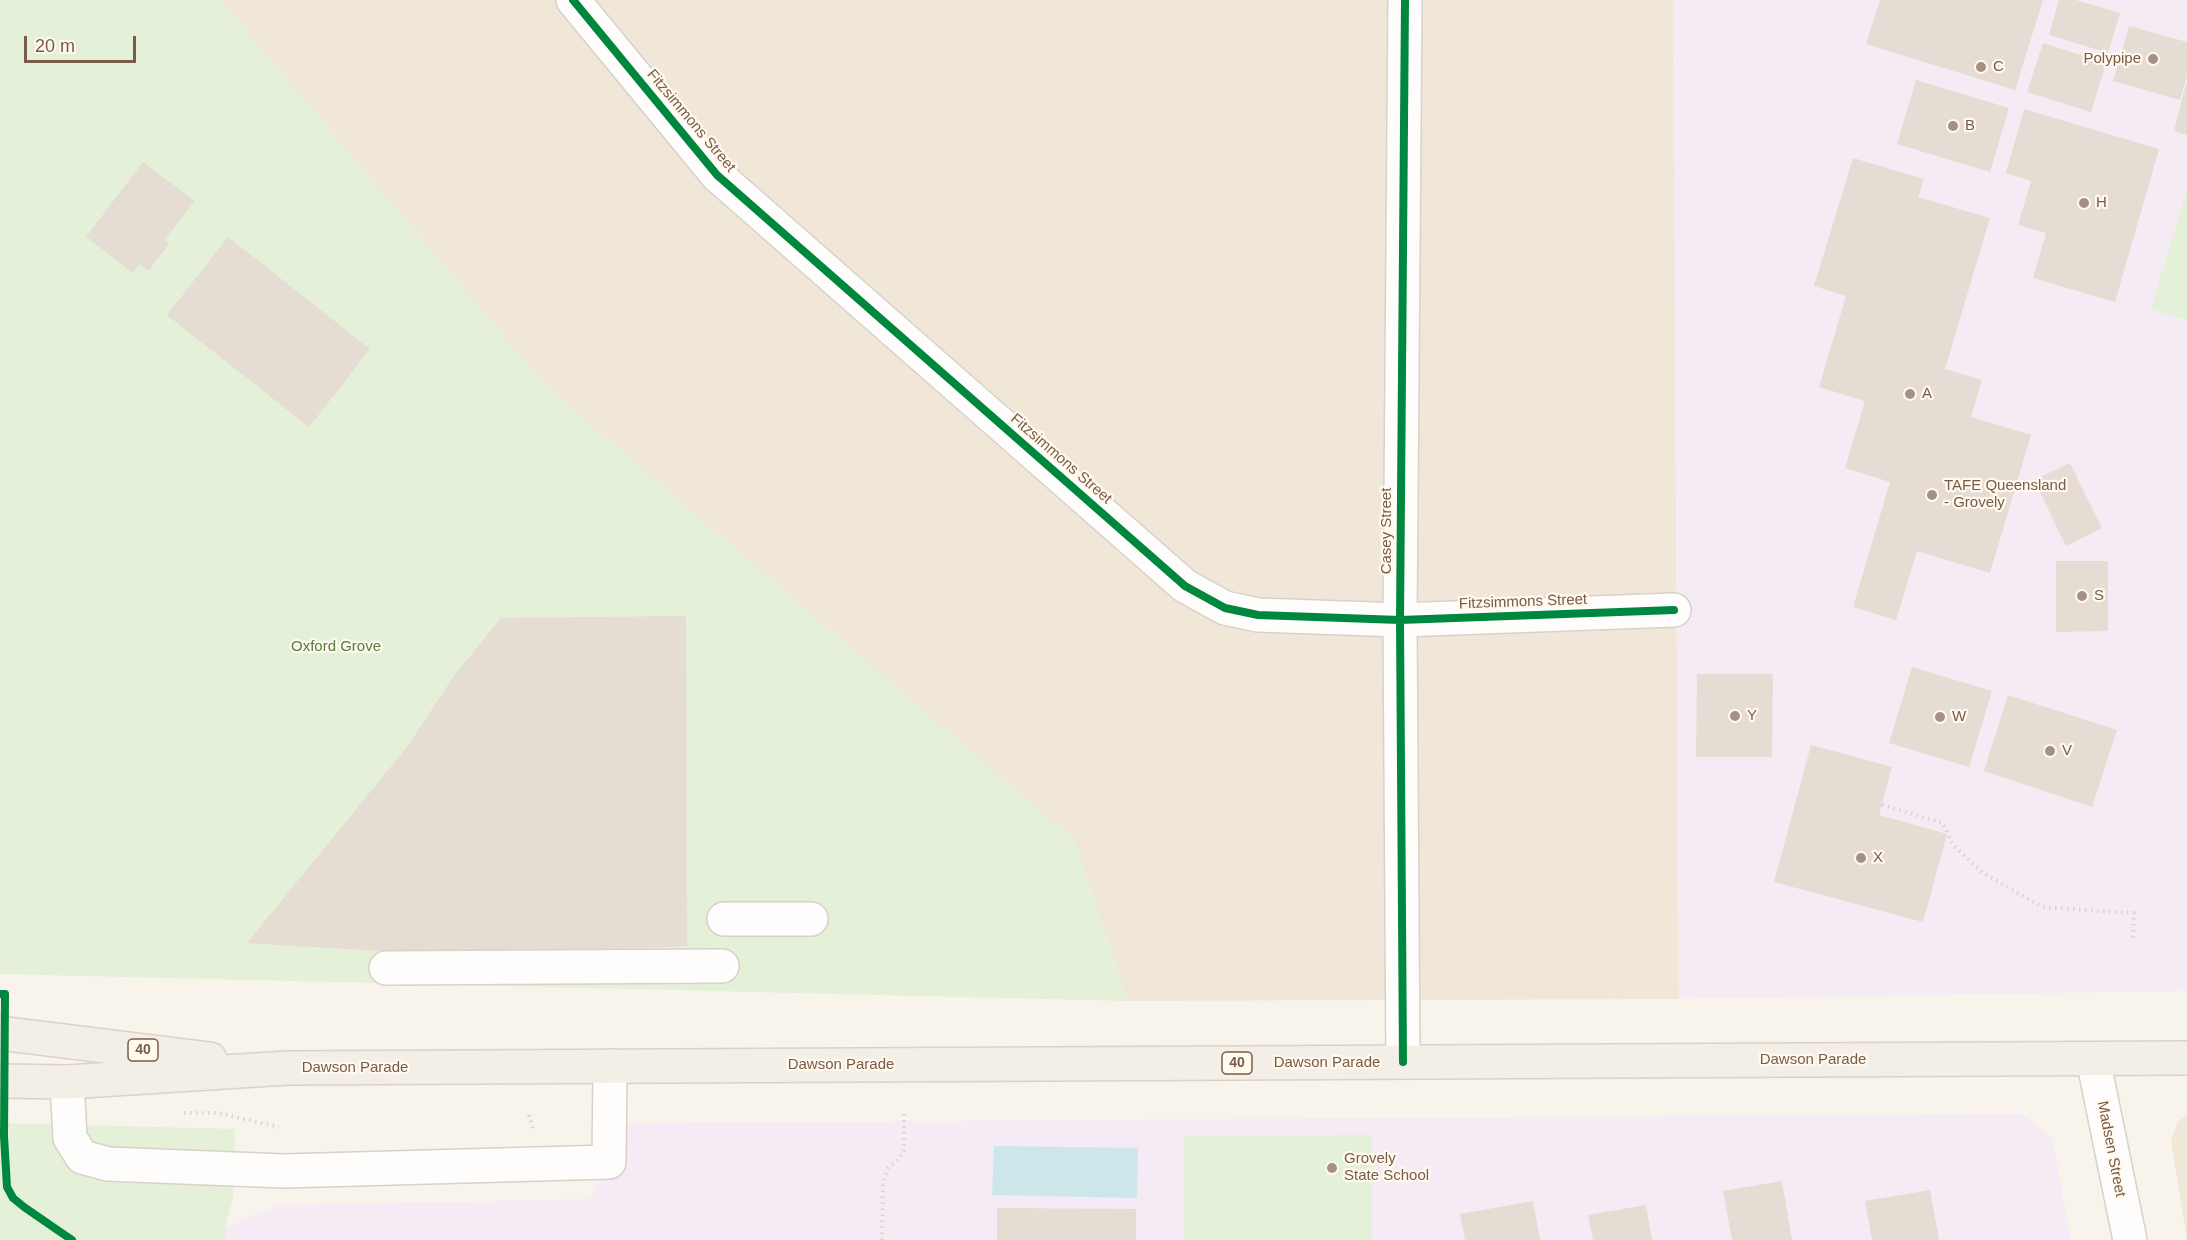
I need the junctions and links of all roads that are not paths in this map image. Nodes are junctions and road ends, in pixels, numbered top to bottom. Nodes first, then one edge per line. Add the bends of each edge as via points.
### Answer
1 (573, 0) edge
2 (1405, 0) edge
3 (1674, 610) dead end
4 (1400, 620) junction
5 (724, 919) dead end
6 (811, 919) dead end
7 (722, 966) dead end
8 (386, 968) dead end
9 (0, 1033) edge
10 (2187, 1058) edge
11 (2093, 1059) junction
12 (1403, 1062) junction
13 (610, 1066) junction
14 (287, 1068) junction
15 (0, 1081) edge
16 (67, 1082) junction
17 (2130, 1240) edge

1 - 4 street, Fitzsimmons Street via 717,175 1185,586 1225,608 1258,615
2 - 4 street, Casey Street
3 - 4 street, Fitzsimmons Street
4 - 12 street, Casey Street
5 - 6 street
7 - 8 street
9 - 14 main road, Dawson Parade / 40
10 - 11 main road, Dawson Parade / 40
11 - 12 main road, Dawson Parade / 40
11 - 17 street, Madsen Street
12 - 13 main road, Dawson Parade / 40
13 - 14 main road, Dawson Parade / 40
13 - 16 street via 609,1162 284,1171 108,1164 82,1157 70,1138
14 - 16 main road, Dawson Parade / 40
15 - 16 main road, Dawson Parade / 40

